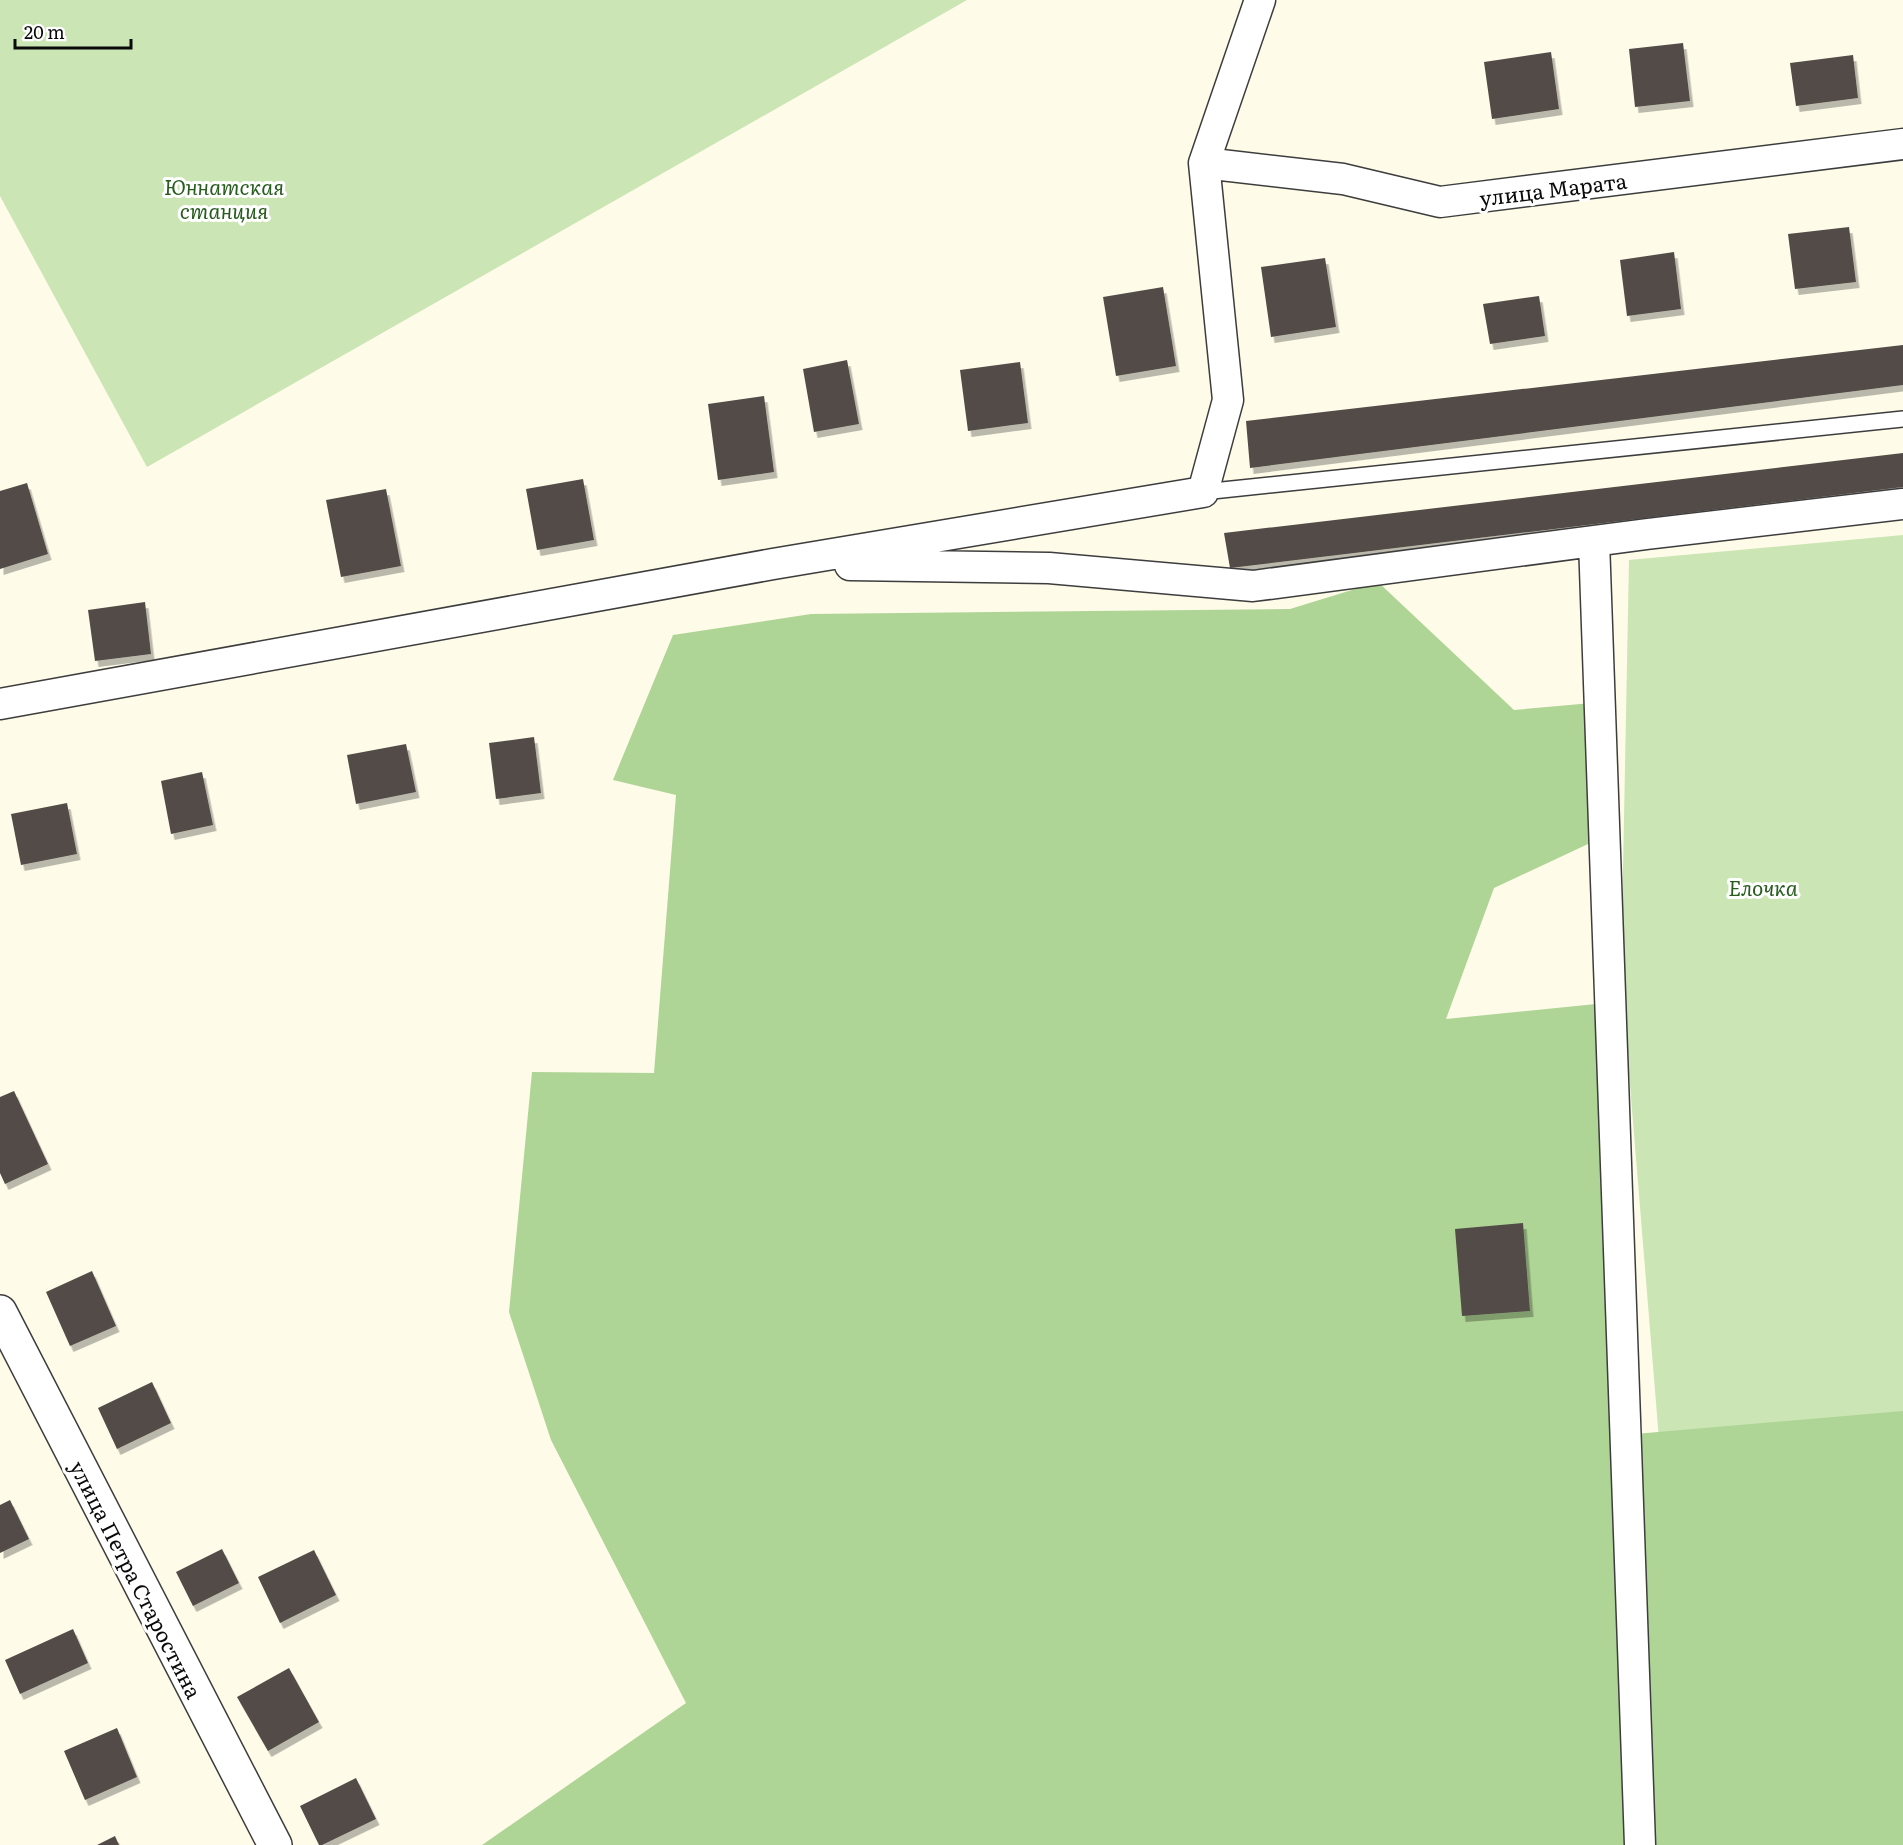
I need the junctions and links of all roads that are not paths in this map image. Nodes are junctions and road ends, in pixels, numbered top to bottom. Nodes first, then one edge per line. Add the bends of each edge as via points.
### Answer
1 (1260, 0) edge
2 (1903, 144) edge
3 (1204, 163) junction
4 (1903, 419) edge
5 (1203, 492) junction
6 (1903, 504) edge
7 (1594, 541) junction
8 (773, 564) junction
9 (0, 704) edge
10 (0, 1312) edge
11 (275, 1845) edge
12 (1640, 1845) edge

1 - 3 street
2 - 3 street, улица Марата via 1440,202 1343,179
3 - 5 street via 1228,400
4 - 5 lane
5 - 8 street
6 - 7 street
7 - 8 street via 1253,586 1049,568
7 - 12 street
8 - 9 street
10 - 11 street, улица Петра Старостина

